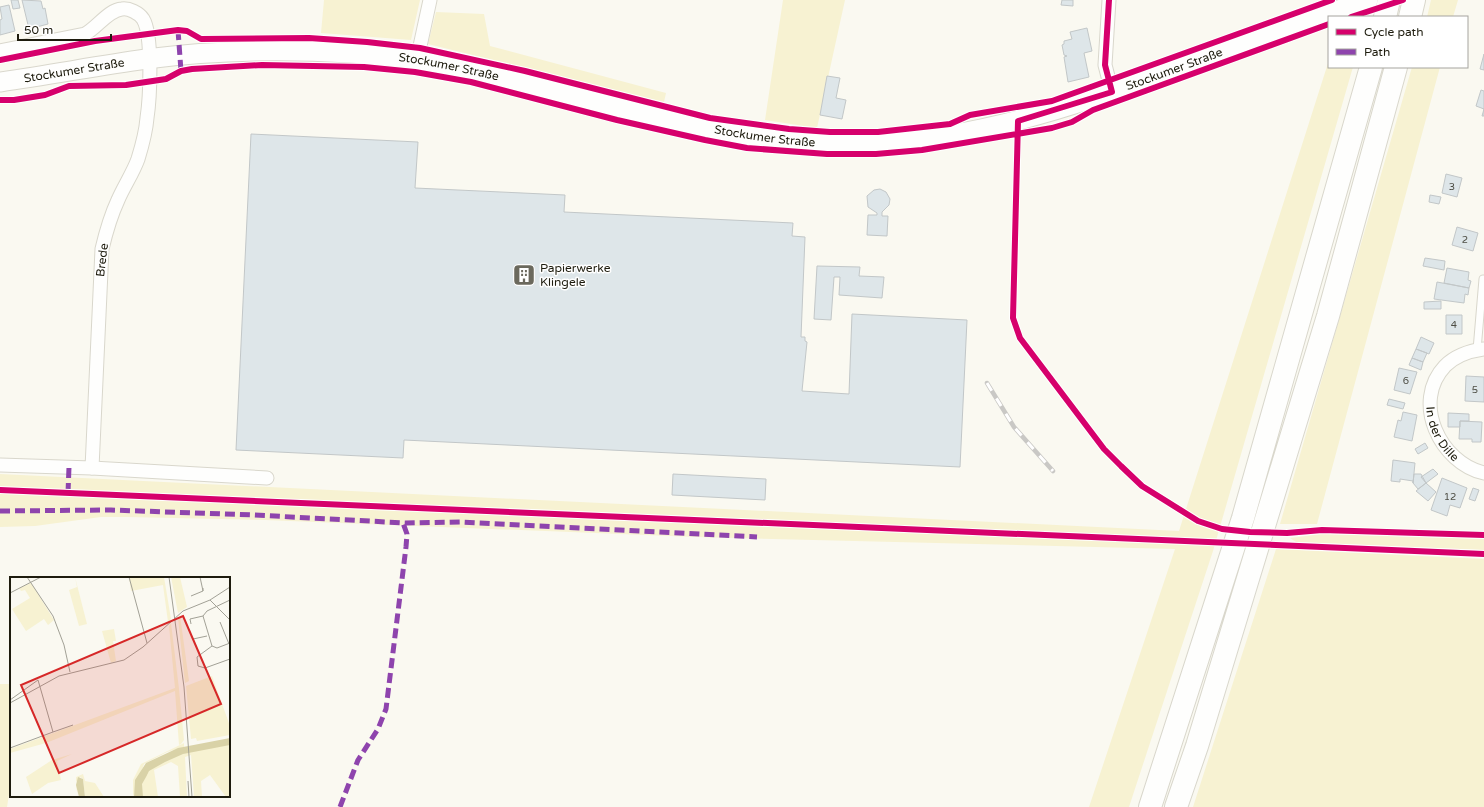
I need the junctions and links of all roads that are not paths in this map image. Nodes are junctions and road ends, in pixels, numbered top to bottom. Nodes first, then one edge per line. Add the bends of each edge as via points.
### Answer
1 (430, 0) edge
2 (1109, 0) edge
3 (1368, 0) edge
4 (0, 51) edge
5 (149, 59) junction
6 (417, 60) junction
7 (1371, 68) edge
8 (1396, 68) edge
9 (0, 82) edge
10 (1112, 92) junction
11 (1483, 279) dead end
12 (1480, 349) edge
13 (0, 465) edge
14 (92, 468) junction
15 (1484, 473) edge
16 (267, 478) dead end
17 (1150, 807) edge
18 (1176, 807) edge

1 - 6 street
2 - 10 street via 1105,65
3 - 10 main road, Stockumer Straße
4 - 5 street via 85,34 94,30 115,11 122,9 135,12 144,20
5 - 6 main road, Stockumer Straße via 247,51 324,52
5 - 9 main road, Stockumer Straße
5 - 14 street, Brede via 147,118 138,160 118,199 102,249
6 - 10 main road, Stockumer Straße via 521,82 707,129 827,143 876,143 948,136 1018,121
7 - 17 highway via 1243,518
8 - 18 highway via 1328,316 1197,746
11 - 12 lane, In der Dille
12 - 15 street, In der Dille via 1463,354 1445,366 1435,383 1431,407 1432,421 1445,448 1467,467
13 - 14 street
14 - 16 street

